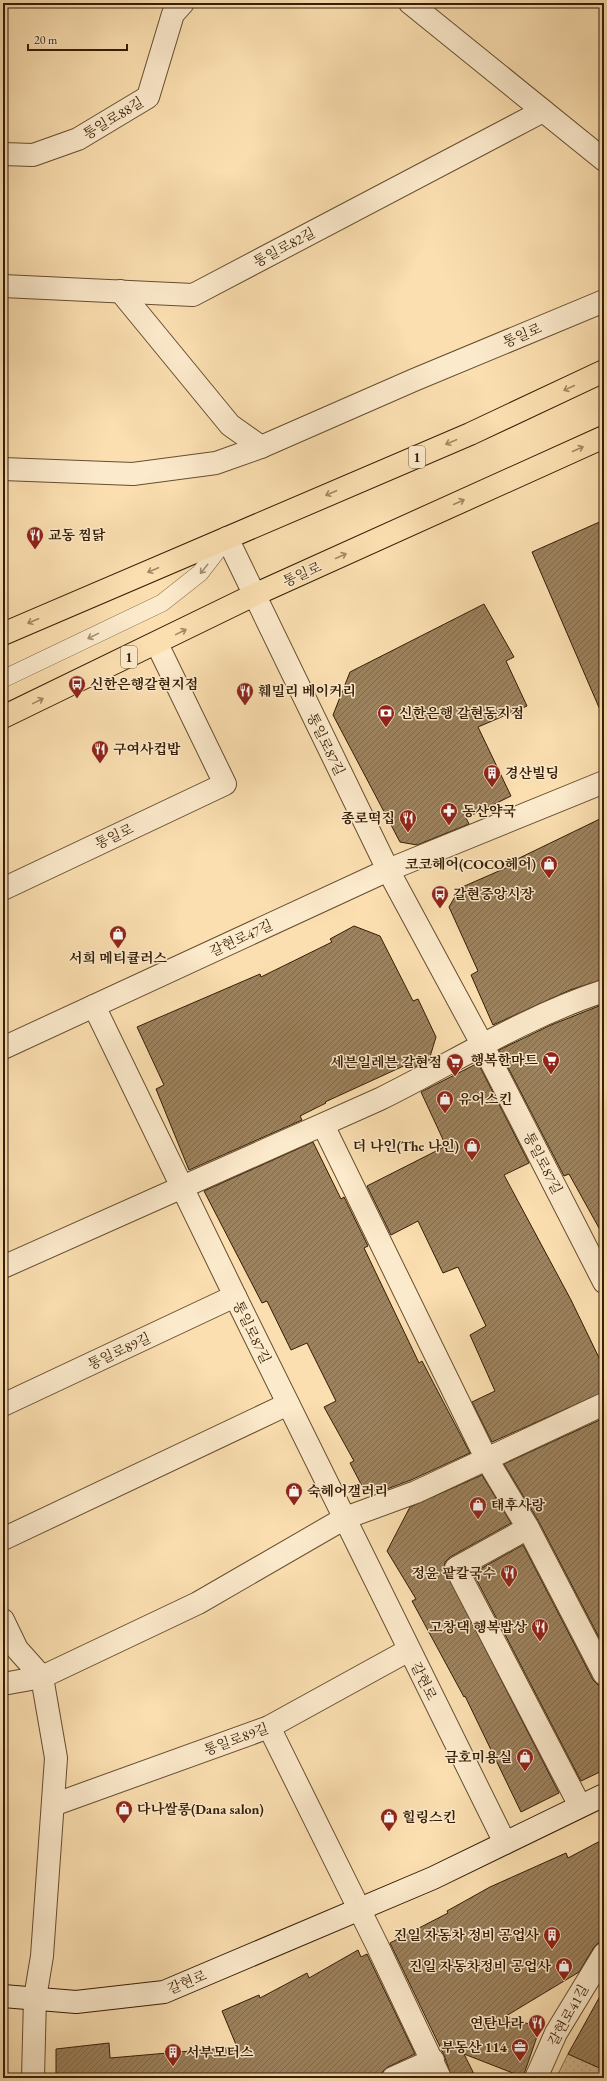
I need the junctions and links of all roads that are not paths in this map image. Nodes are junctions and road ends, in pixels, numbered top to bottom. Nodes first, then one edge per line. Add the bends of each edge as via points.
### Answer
1 (182, 3) edge
2 (410, 3) edge
3 (543, 111) junction
4 (3, 154) edge
5 (604, 160) edge
6 (3, 286) edge
7 (120, 291) junction
8 (604, 301) edge
9 (604, 372) edge
10 (604, 437) edge
11 (261, 447) junction
12 (3, 469) edge
13 (227, 538) junction
14 (254, 595) junction
15 (3, 634) edge
16 (157, 644) junction
17 (3, 679) edge
18 (3, 717) edge
19 (604, 782) edge
20 (388, 870) junction
21 (3, 889) edge
22 (604, 990) edge
23 (94, 1006) junction
24 (482, 1044) junction
25 (3, 1048) edge
26 (323, 1125) junction
27 (182, 1188) junction
28 (3, 1267) edge
29 (604, 1282) edge
30 (234, 1296) junction
31 (288, 1404) junction
32 (604, 1404) edge
33 (3, 1405) edge
34 (486, 1458) junction
35 (344, 1518) junction
36 (528, 1528) junction
37 (3, 1539) edge
38 (3, 1620) edge
39 (409, 1650) junction
40 (604, 1674) edge
41 (42, 1677) junction
42 (3, 1684) edge
43 (269, 1727) junction
44 (604, 1795) edge
45 (52, 1805) junction
46 (580, 1806) junction
47 (505, 1844) junction
48 (359, 1910) junction
49 (604, 1954) edge
50 (3, 1996) edge
51 (35, 2006) junction
52 (437, 2069) edge
53 (33, 2078) edge
54 (393, 2078) edge
55 (536, 2078) edge

1 - 4 street, 통일로88길 via 173,14 148,97 78,139 33,155
2 - 3 street
3 - 5 street
3 - 7 street, 통일로82길 via 192,295
6 - 7 street, 통일로82길
7 - 11 street via 230,425
8 - 11 street, 통일로
9 -> 13 main road, 1 via 470,434
14 -> 10 main road, 통일로 / 1
11 - 12 street, 통일로 via 216,463 133,474
13 - 14 street, 통일로87길
13 -> 15 main road, 1
13 -> 17 lane via 200,573 162,603
16 -> 14 main road, 통일로 / 1
14 - 20 street, 통일로87길
18 -> 16 main road, 통일로 / 1
16 - 21 street, 통일로 via 226,784
19 - 20 street
20 - 23 street, 갈현로47길
20 - 24 street, 통일로87길
22 - 24 street via 566,1003
23 - 25 street
23 - 27 street, 통일로87길
24 - 26 street via 432,1074
24 - 29 street, 통일로87길
26 - 27 street
26 - 34 street
27 - 28 street
27 - 30 street, 통일로87길
30 - 31 street, 통일로87길
30 - 33 street, 통일로89길
31 - 35 street, 통일로87길
31 - 37 street
32 - 34 street
34 - 35 street via 416,1492
34 - 36 street
35 - 39 street, 갈현로
35 - 41 street via 198,1603
36 - 40 street
36 - 46 street via 456,1568
38 - 41 street via 17,1649
39 - 43 street, 통일로89길
39 - 47 street, 갈현로
41 - 42 street
41 - 45 street via 56,1758
43 - 45 street, 통일로89길
43 - 48 street
44 - 46 street, 갈현로
45 - 51 street via 42,1956
46 - 47 street, 갈현로
47 - 48 street, 갈현로
48 - 51 street, 갈현로 via 164,1992
48 - 52 street
49 - 55 street, 갈현로41길 via 556,2033
50 - 51 street, 갈현로
51 - 53 street
52 - 54 street

